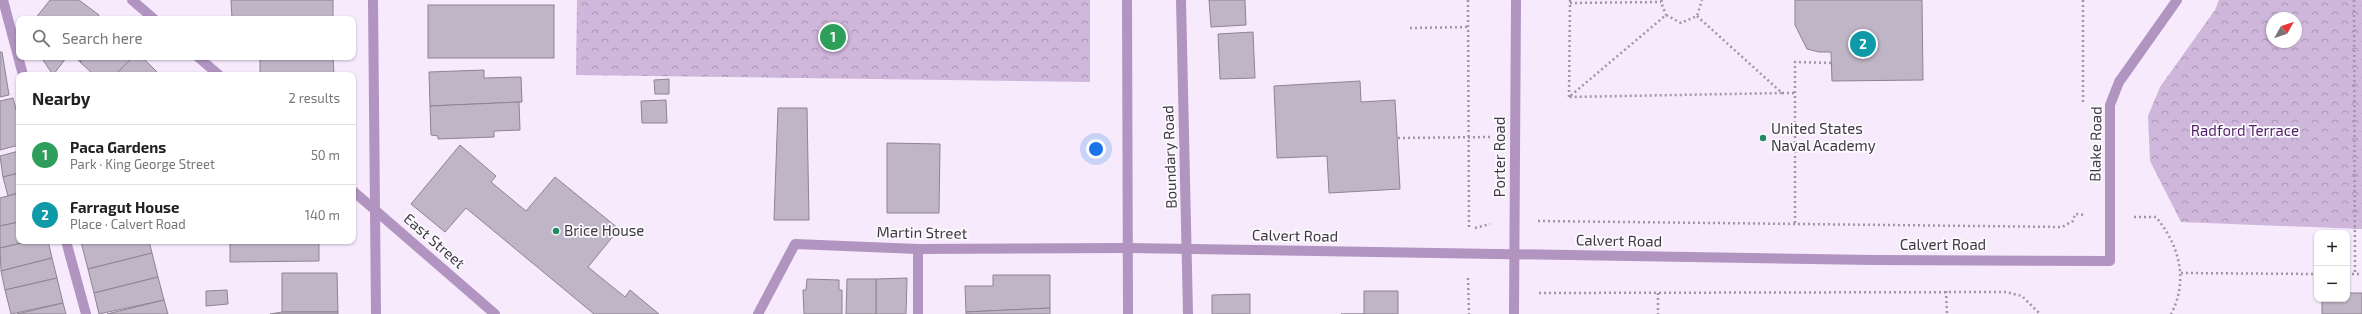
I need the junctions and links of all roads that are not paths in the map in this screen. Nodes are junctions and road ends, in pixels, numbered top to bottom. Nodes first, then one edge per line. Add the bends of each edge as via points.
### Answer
1 (3, 0) edge
2 (132, 0) edge
3 (373, 0) edge
4 (1127, 0) edge
5 (1181, 0) edge
6 (1516, 0) edge
7 (2176, 0) edge
8 (151, 16) edge
9 (16, 49) edge
10 (19, 60) edge
11 (202, 60) edge
12 (22, 72) edge
13 (216, 72) edge
14 (356, 194) edge
15 (374, 210) junction
16 (67, 244) edge
17 (1128, 248) junction
18 (918, 249) junction
19 (1188, 249) junction
20 (1514, 254) junction
21 (2110, 261) joint
22 (86, 314) edge
23 (376, 314) edge
24 (495, 314) edge
25 (758, 314) edge
26 (918, 314) edge
27 (1128, 314) edge
28 (1188, 314) edge
29 (1514, 314) edge

1 - 9 street
2 - 8 street
3 - 15 street
4 - 17 street
5 - 19 street, Boundary Road
6 - 20 street, Porter Road
7 - 21 street, Blake Road via 2119,82 2110,105
10 - 12 street
11 - 13 street
14 - 15 street, East Street
15 - 23 street
15 - 24 street, East Street
16 - 22 street
17 - 18 street, Martin Street
17 - 19 street, Calvert Road
17 - 27 street
18 - 25 street, Martin Street via 795,244
18 - 26 street
19 - 20 street, Calvert Road
19 - 28 street, Boundary Road
20 - 21 street, Calvert Road
20 - 29 street, Porter Road

